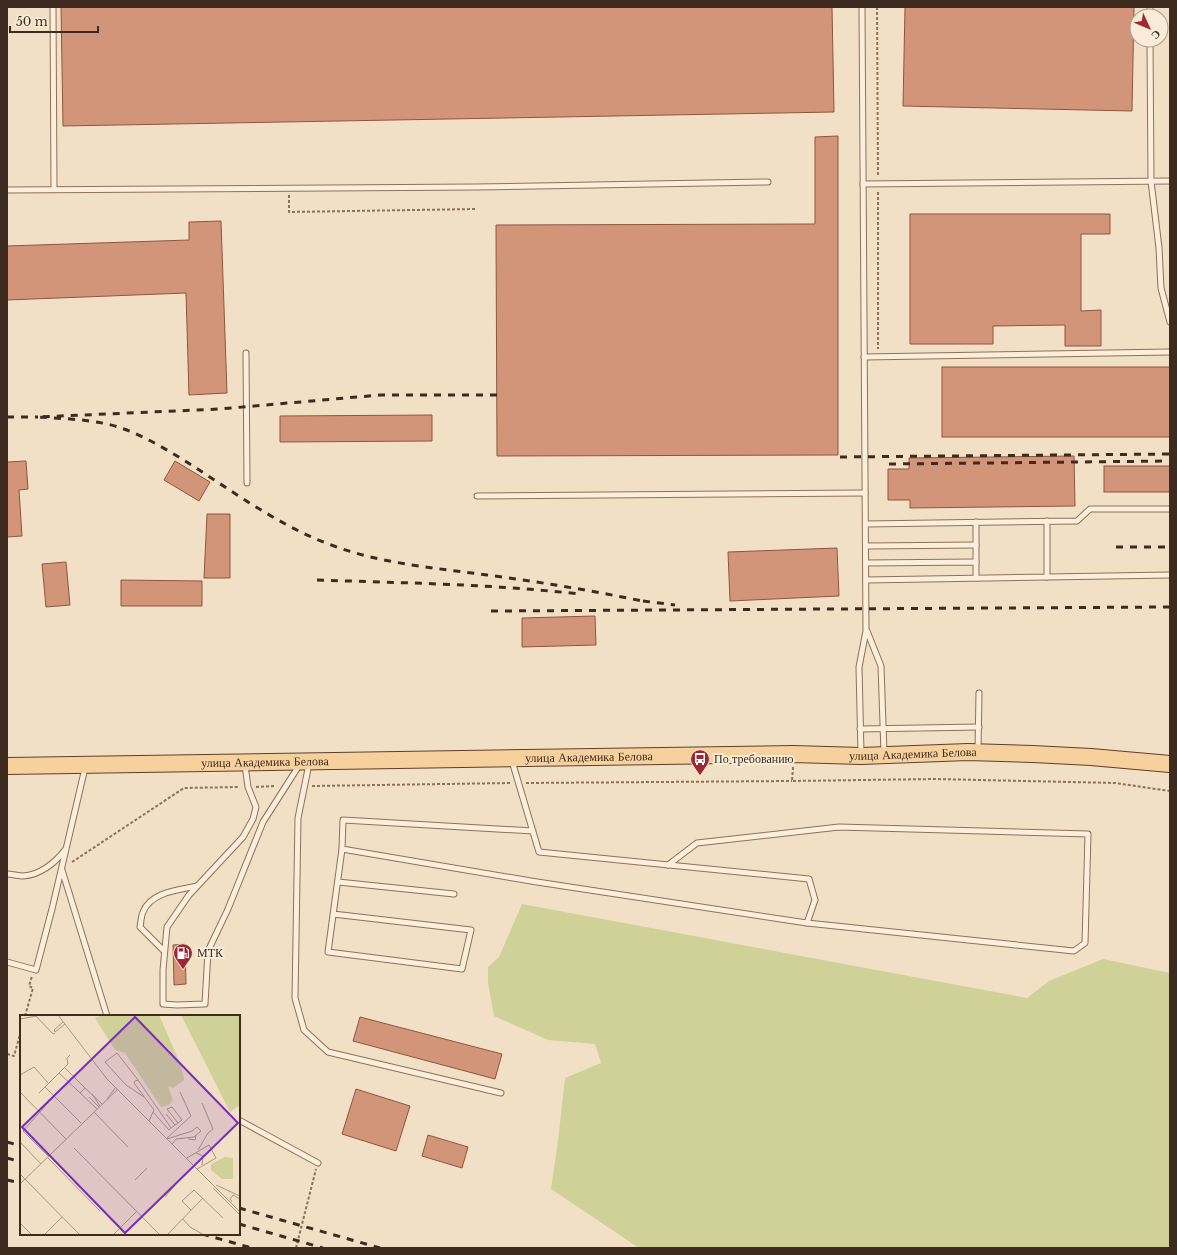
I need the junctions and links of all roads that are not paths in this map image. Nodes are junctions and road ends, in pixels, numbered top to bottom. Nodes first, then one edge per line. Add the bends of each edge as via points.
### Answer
1 (53, 7) edge
2 (862, 7) edge
3 (1150, 48) edge
4 (1170, 180) edge
5 (1151, 181) junction
6 (768, 182) dead end
7 (863, 184) junction
8 (54, 189) junction
9 (7, 190) edge
10 (1170, 322) edge
11 (1170, 352) edge
12 (246, 353) dead end
13 (864, 357) junction
14 (247, 483) dead end
15 (865, 493) junction
16 (477, 496) dead end
17 (1170, 509) edge
18 (1047, 521) junction
19 (976, 522) junction
20 (866, 524) junction
21 (976, 545) junction
22 (866, 546) junction
23 (976, 562) junction
24 (866, 563) junction
25 (1170, 575) edge
26 (1048, 577) junction
27 (976, 578) junction
28 (866, 580) junction
29 (866, 631) junction
30 (979, 693) dead end
31 (979, 727) junction
32 (883, 728) junction
33 (860, 729) junction
34 (978, 752) junction
35 (884, 755) junction
36 (861, 756) junction
37 (511, 758) junction
38 (305, 761) junction
39 (244, 763) junction
40 (1170, 764) edge
41 (86, 765) junction
42 (7, 766) edge
43 (533, 831) junction
44 (66, 849) junction
45 (342, 849) junction
46 (668, 865) junction
47 (61, 869) junction
48 (7, 874) edge
49 (338, 882) junction
50 (197, 886) junction
51 (454, 894) dead end
52 (333, 914) junction
53 (807, 923) junction
54 (164, 951) junction
55 (7, 962) edge
56 (107, 1015) edge
57 (501, 1093) dead end
58 (240, 1121) edge
59 (318, 1162) road end

1 - 8 lane
2 - 7 lane
3 - 5 lane
4 - 5 lane
5 - 7 lane
5 - 10 lane via 1161,288
6 - 8 lane
7 - 13 lane
8 - 9 lane
11 - 13 lane
12 - 14 lane
13 - 15 lane
15 - 16 lane
15 - 20 lane
17 - 18 lane via 1090,508 1077,521
18 - 19 lane
18 - 26 lane
19 - 20 lane
19 - 21 lane
20 - 22 lane
21 - 22 lane
21 - 23 lane
22 - 24 lane
23 - 24 lane
23 - 27 lane
24 - 28 lane
25 - 26 lane
26 - 27 lane
27 - 28 lane
28 - 29 lane
29 - 32 lane via 881,666
29 - 33 lane via 859,667
30 - 31 lane
31 - 32 lane
31 - 34 lane
32 - 33 lane
32 - 35 lane
33 - 36 lane
34 - 35 main road, улица Академика Белова
34 - 40 main road, улица Академика Белова via 1091,757
35 - 36 main road, улица Академика Белова
36 - 37 main road, улица Академика Белова via 793,754
37 - 38 main road, улица Академика Белова
37 - 43 lane
38 - 39 main road, улица Академика Белова
38 - 54 lane via 263,822 208,951 205,1004 163,1004
38 - 57 lane via 304,786 298,818 295,998 304,1030 328,1052
39 - 41 main road, улица Академика Белова
39 - 50 lane via 248,787 256,807 253,819 243,837
41 - 42 main road, улица Академика Белова
41 - 44 lane
43 - 45 lane via 343,820
43 - 46 lane via 539,852
44 - 47 lane
44 - 48 lane via 57,860 41,871 24,876
45 - 49 lane
45 - 53 lane
46 - 53 lane via 809,879 815,900
46 - 53 lane via 697,843 839,827 1088,834 1085,943 1074,951
47 - 55 lane via 36,970
47 - 56 lane
49 - 51 lane
49 - 52 lane
50 - 54 lane via 167,928
50 - 54 lane via 168,892 150,900 142,912 140,927
52 - 52 lane via 328,952 462,969 472,930
58 - 59 lane

